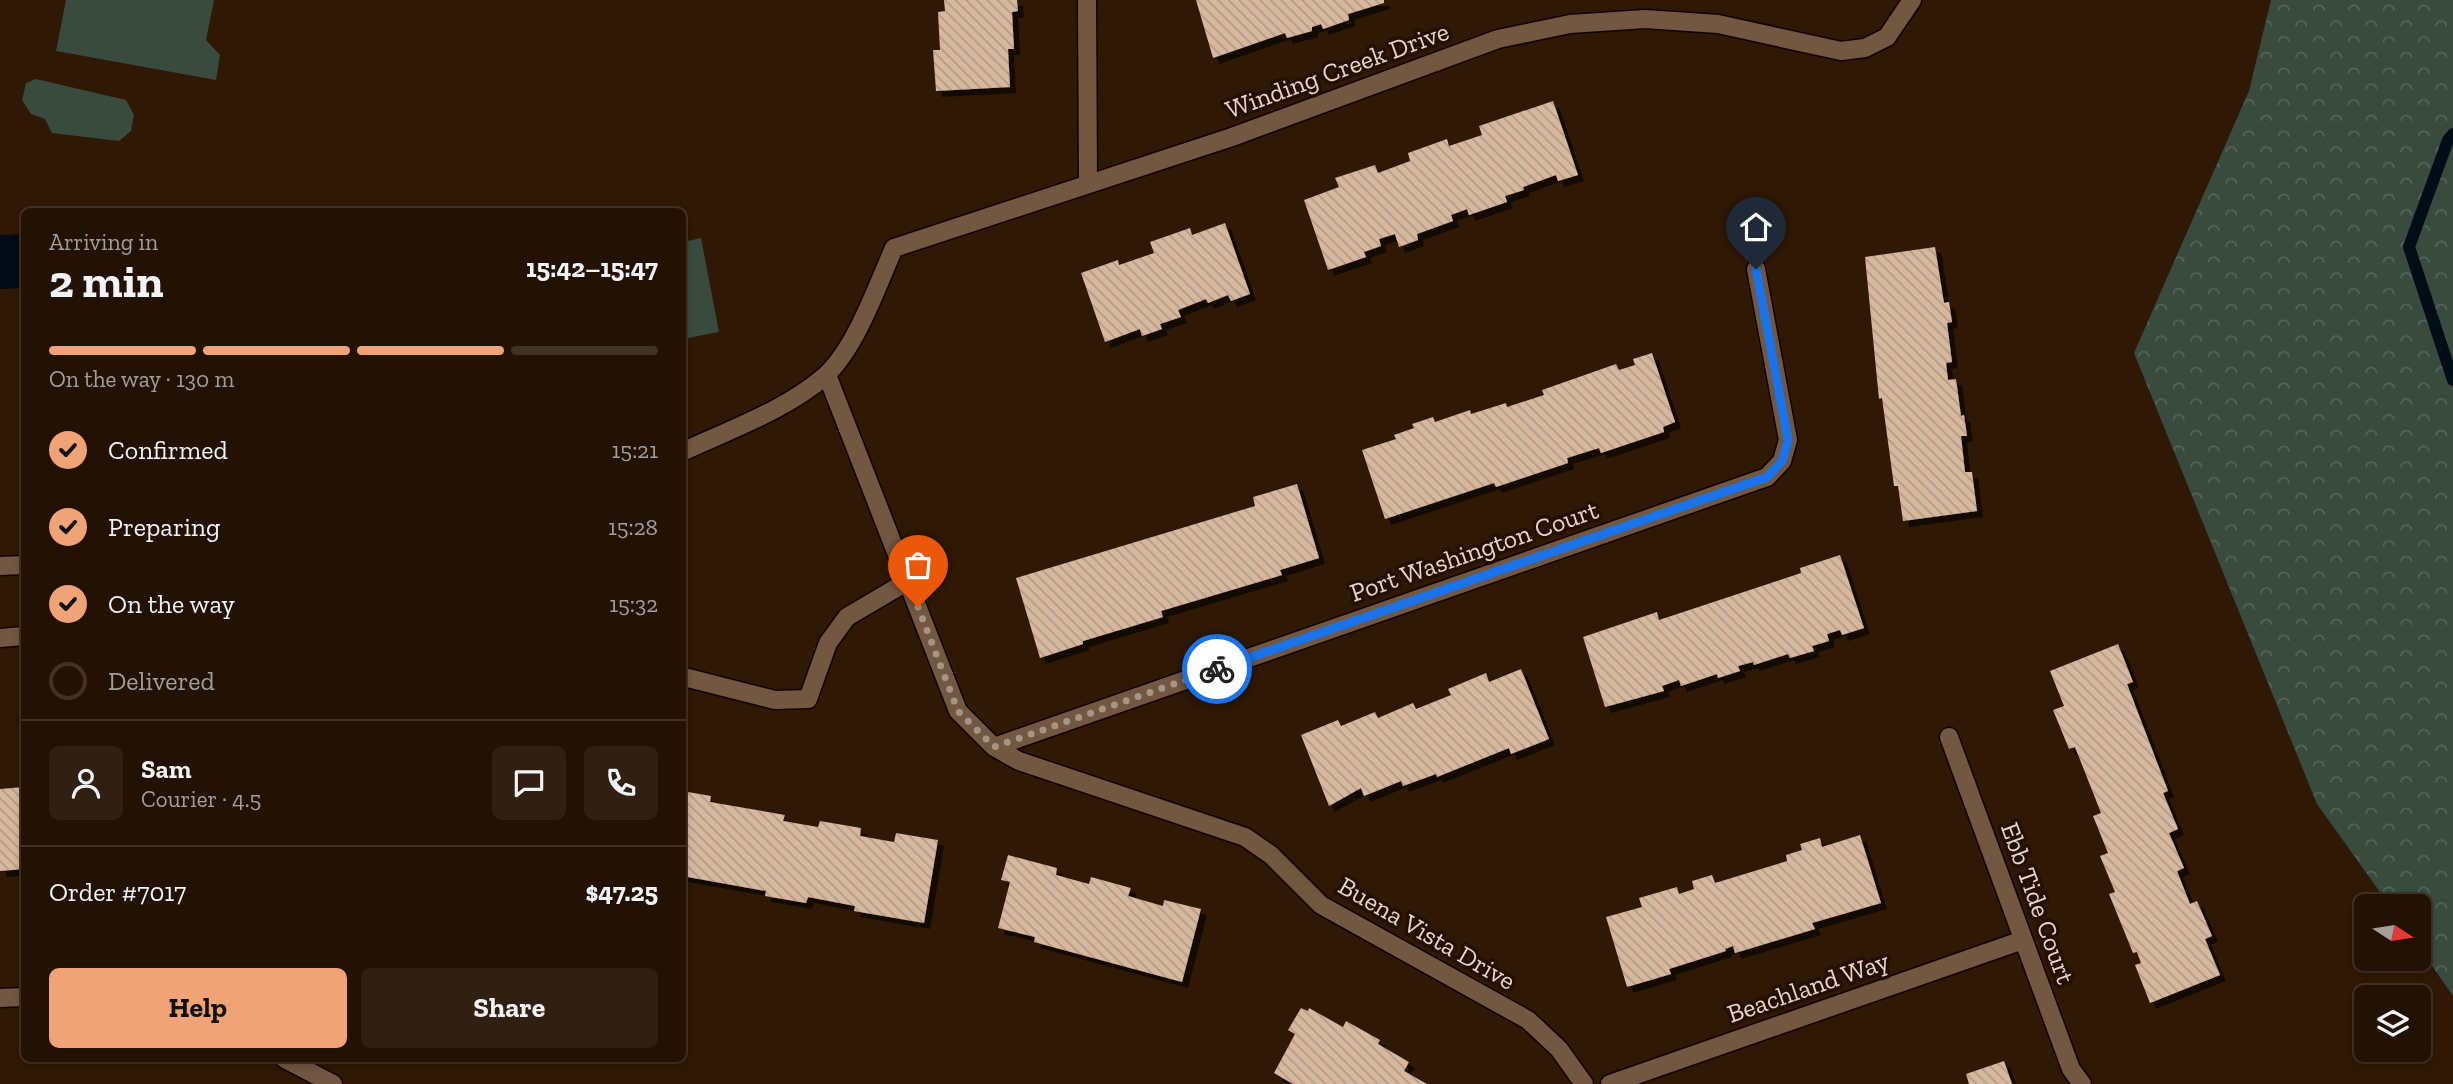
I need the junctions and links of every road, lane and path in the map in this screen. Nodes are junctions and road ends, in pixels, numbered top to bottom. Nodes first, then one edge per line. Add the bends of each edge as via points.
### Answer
1 (1087, 0) edge
2 (1912, 0) edge
3 (1088, 183) junction
4 (1756, 269) dead end
5 (827, 374) junction
6 (686, 450) edge
7 (21, 565) edge
8 (0, 566) edge
9 (908, 581) junction
10 (21, 636) edge
11 (0, 638) edge
12 (688, 678) dead end
13 (1949, 737) dead end
14 (994, 747) junction
15 (2023, 940) junction
16 (21, 997) edge
17 (0, 998) edge
18 (291, 1062) edge
19 (333, 1084) edge
20 (1584, 1084) edge
21 (1609, 1084) edge
22 (2082, 1084) edge

1 - 3 street
2 - 3 street, Winding Creek Drive via 1888,37 1865,48 1841,51 1718,24 1644,19 1570,24 1498,39
3 - 5 street, Winding Creek Drive via 894,248 863,317
4 - 14 street, Port Washington Court via 1788,440 1782,461 1767,477
5 - 6 street via 798,395
5 - 9 street, Buena Vista Drive
7 - 8 street
9 - 12 street via 847,617 828,643 808,699 775,700
9 - 14 street, Buena Vista Drive via 958,711
10 - 11 street
13 - 15 street, Ebb Tide Court
14 - 20 street, Buena Vista Drive via 1019,761 1245,837 1271,855 1321,905 1528,1020 1559,1049
15 - 21 street, Beachland Way
15 - 22 street, Ebb Tide Court via 2071,1069
16 - 17 street
18 - 19 street

